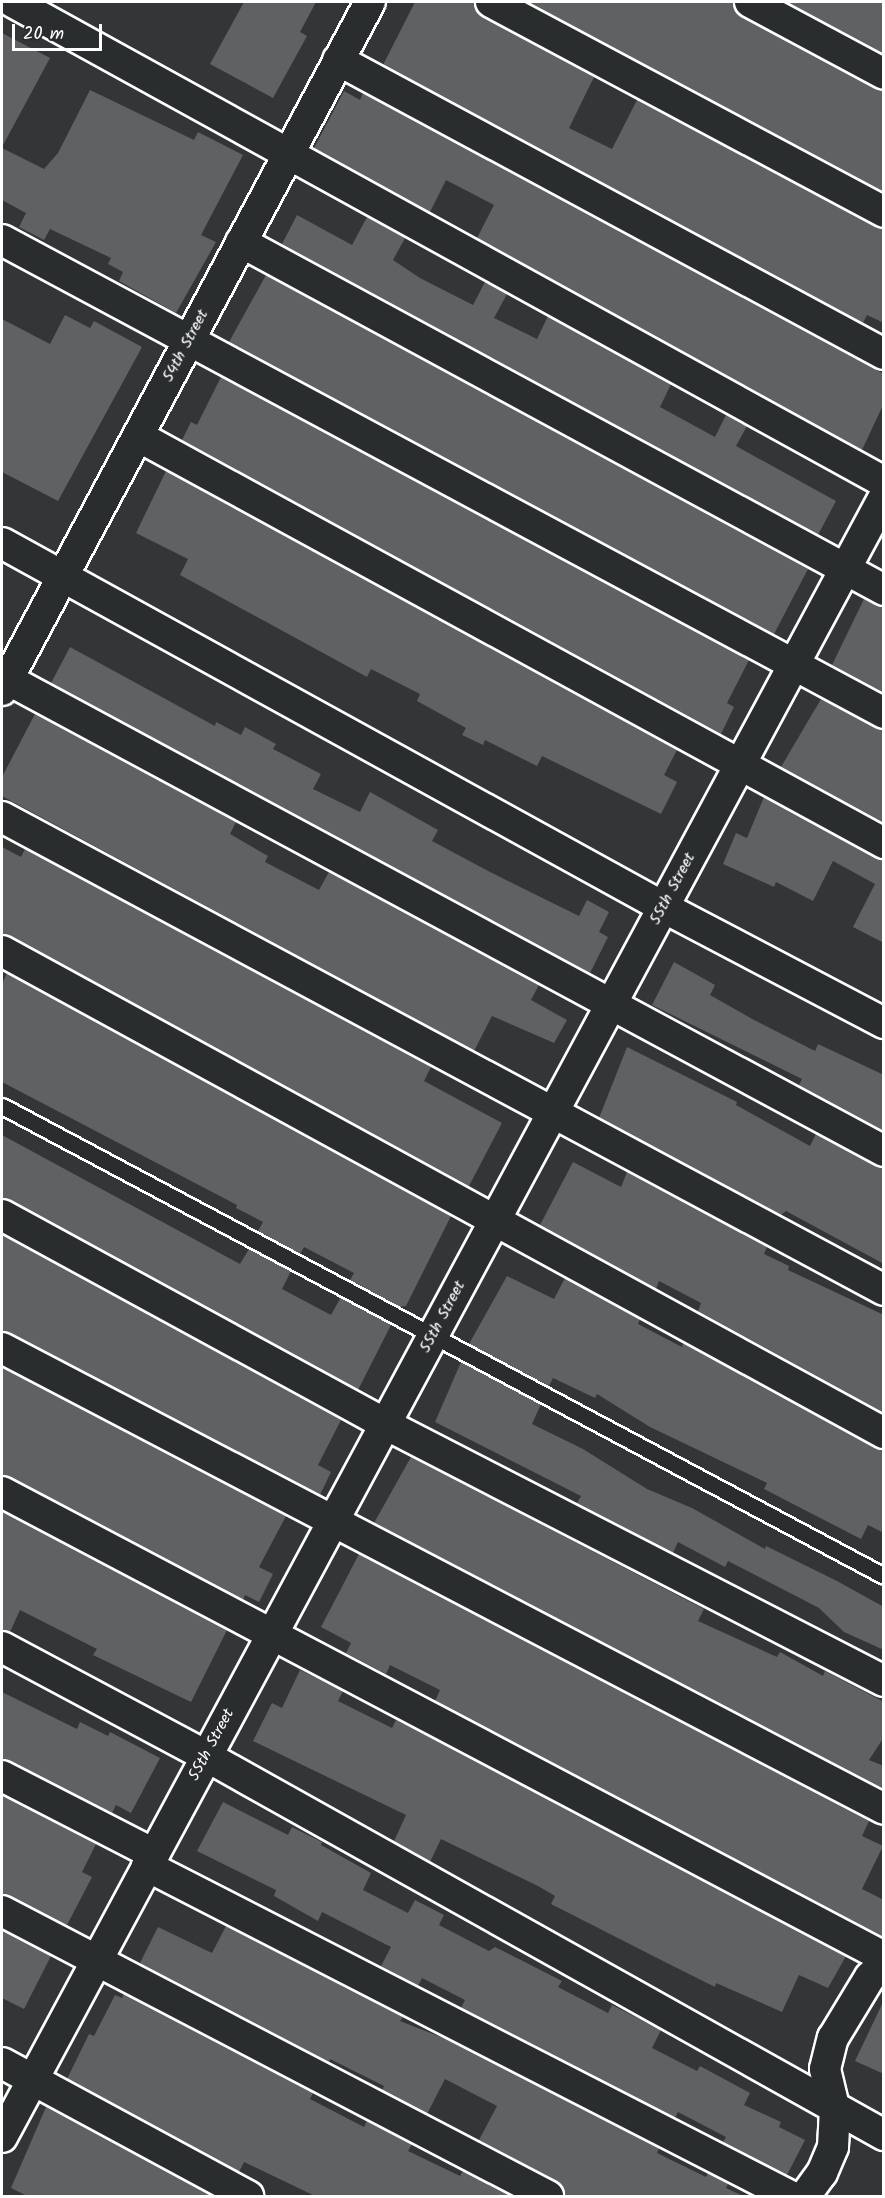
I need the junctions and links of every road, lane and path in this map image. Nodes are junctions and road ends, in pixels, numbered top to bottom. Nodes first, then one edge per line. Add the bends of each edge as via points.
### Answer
1 (13, 2) edge
2 (370, 2) edge
3 (491, 2) edge
4 (750, 2) edge
5 (338, 60) junction
6 (884, 74) edge
7 (288, 154) junction
8 (884, 212) edge
9 (2, 240) edge
10 (241, 242) junction
11 (190, 338) junction
12 (884, 354) edge
13 (138, 436) junction
14 (884, 482) edge
15 (884, 497) edge
16 (2, 543) edge
17 (845, 569) junction
18 (62, 578) junction
19 (884, 590) edge
20 (794, 664) junction
21 (4, 685) edge
22 (884, 713) edge
23 (740, 764) junction
24 (2, 816) edge
25 (884, 843) edge
26 (663, 907) junction
27 (2, 951) edge
28 (611, 1004) junction
29 (884, 1023) edge
30 (2, 1106) edge
31 (552, 1114) junction
32 (884, 1151) edge
33 (2, 1215) edge
34 (495, 1220) junction
35 (884, 1290) edge
36 (432, 1336) junction
37 (2, 1348) edge
38 (385, 1424) junction
39 (884, 1433) edge
40 (2, 1492) edge
41 (332, 1522) junction
42 (884, 1576) edge
43 (272, 1634) junction
44 (2, 1647) edge
45 (884, 1681) edge
46 (206, 1756) junction
47 (2, 1776) edge
48 (884, 1809) edge
49 (147, 1866) junction
50 (2, 1911) edge
51 (884, 1957) edge
52 (96, 1961) junction
53 (884, 1963) edge
54 (2, 2063) edge
55 (32, 2080) junction
56 (835, 2111) junction
57 (884, 2135) edge
58 (2, 2137) edge
59 (248, 2196) edge
60 (548, 2196) edge
61 (790, 2196) edge
62 (805, 2196) edge

1 - 7 street
2 - 5 street, 54th Street
3 - 8 street
4 - 6 street
5 - 7 street, 54th Street
5 - 12 street
7 - 10 street, 54th Street
7 - 14 street
9 - 11 street
10 - 11 street, 54th Street
10 - 17 street
11 - 13 street, 54th Street
11 - 20 street
13 - 18 street, 54th Street
13 - 23 street
15 - 17 street, 55th Street
16 - 18 street
17 - 19 street
17 - 20 street, 55th Street
18 - 21 street, 54th Street
18 - 26 street
20 - 22 street
20 - 23 street, 55th Street
21 - 28 street
23 - 25 street
23 - 26 street, 55th Street
24 - 31 street
26 - 28 street, 55th Street
26 - 29 street
27 - 34 street
28 - 31 street, 55th Street
28 - 32 street
30 - 36 lane
31 - 34 street, 55th Street
31 - 35 street
33 - 38 street
34 - 36 street, 55th Street
34 - 39 street
36 - 38 street, 55th Street
36 - 42 lane
37 - 41 street
38 - 41 street, 55th Street
38 - 45 street
40 - 43 street
41 - 43 street, 55th Street
41 - 48 street
43 - 46 street, 55th Street
43 - 51 street
44 - 46 street
46 - 49 street, 55th Street
46 - 56 street
47 - 49 street via 154,1854
49 - 52 street, 55th Street
49 - 61 street
50 - 52 street
52 - 55 street, 55th Street
52 - 60 street
53 - 56 street via 870,1977 833,2038 825,2069
54 - 55 street
55 - 58 street, 55th Street
55 - 59 street
56 - 57 street
56 - 62 street via 833,2147 822,2173

